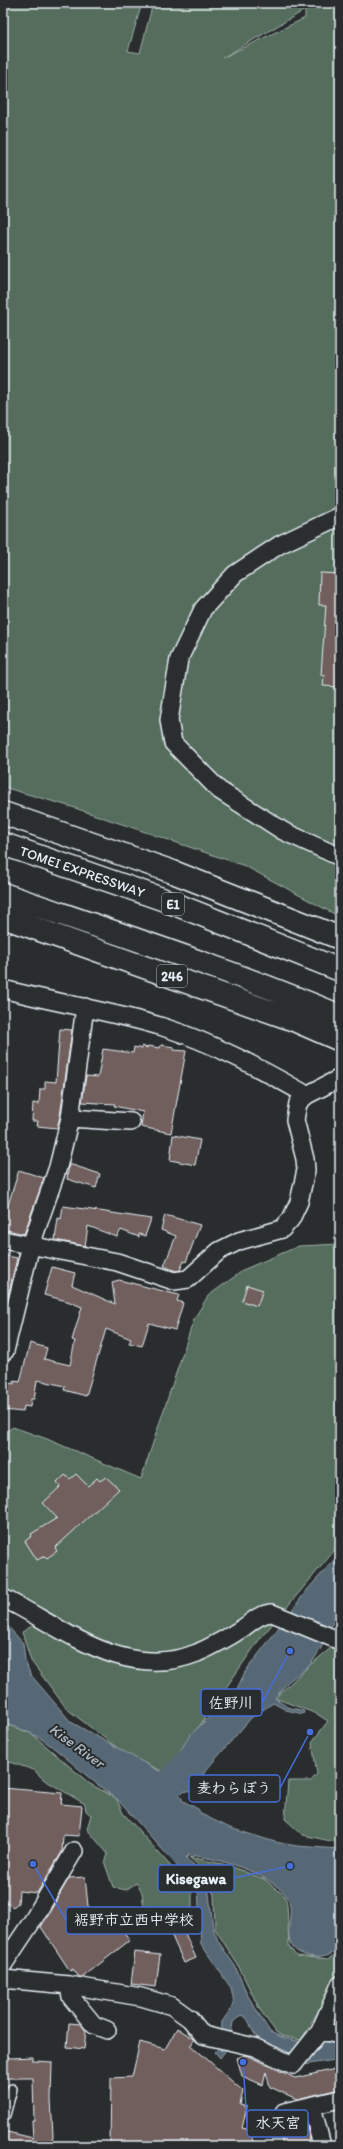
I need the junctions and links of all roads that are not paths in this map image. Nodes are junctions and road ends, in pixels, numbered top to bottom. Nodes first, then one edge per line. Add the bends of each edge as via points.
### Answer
1 (340, 516) edge
2 (3, 813) edge
3 (3, 844) edge
4 (340, 857) edge
5 (3, 894) edge
6 (3, 917) edge
7 (340, 938) edge
8 (340, 970) edge
9 (3, 989) edge
10 (85, 1007) junction
11 (340, 1016) edge
12 (340, 1040) edge
13 (340, 1078) edge
14 (306, 1095) junction
15 (70, 1118) junction
16 (131, 1122) dead end
17 (3, 1240) edge
18 (31, 1245) junction
19 (5, 1351) dead end
20 (3, 1598) edge
21 (337, 1640) edge
22 (74, 1851) dead end
23 (3, 1965) edge
24 (3, 1979) edge
25 (69, 1985) junction
26 (340, 1985) edge
27 (108, 2030) dead end
28 (320, 2031) junction
29 (340, 2035) edge
30 (12, 2089) dead end
31 (340, 2099) edge
32 (312, 2106) junction
33 (284, 2112) dead end
34 (3, 2116) edge
35 (322, 2146) edge

1 - 4 street via 279,545 236,574 203,609 178,659 169,720 173,743 219,790 283,831
2 - 7 highway, E1 via 173,872
3 - 8 highway, TOMEI EXPRESSWAY / E1 via 162,900
5 - 11 highway, 246 via 146,943
6 - 12 highway, 246 via 279,1015
9 - 10 street
10 - 14 street via 164,1028 246,1061
10 - 15 street
13 - 14 street
14 - 18 street via 298,1103 295,1112 306,1170 299,1202 291,1219 282,1229 239,1241 219,1251 188,1279 174,1281 117,1262
15 - 16 street
15 - 18 street via 58,1167
17 - 18 street
18 - 19 street
20 - 21 street via 93,1648 118,1658 168,1660 198,1652 243,1628 261,1614 272,1613
22 - 23 street
24 - 25 street
25 - 27 street via 71,1997 94,2025
25 - 28 street via 141,1997 172,2006 190,2018 203,2035 254,2047 293,2066
26 - 28 street
28 - 29 street
30 - 34 lane
31 - 32 street
32 - 33 street
32 - 35 street

